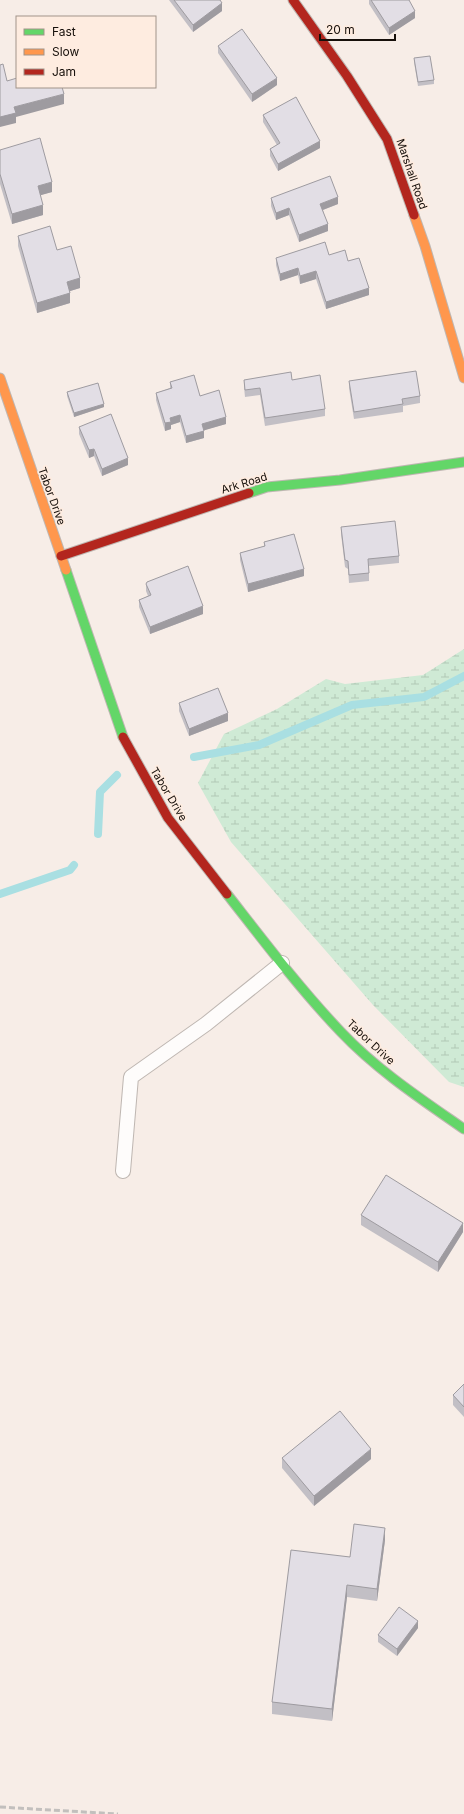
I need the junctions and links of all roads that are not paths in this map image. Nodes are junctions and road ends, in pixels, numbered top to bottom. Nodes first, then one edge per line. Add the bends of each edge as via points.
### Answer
1 (293, 0) edge
2 (0, 378) edge
3 (464, 378) edge
4 (464, 462) edge
5 (61, 556) junction
6 (282, 963) junction
7 (464, 1129) edge
8 (123, 1171) dead end

1 - 3 street, Marshall Road via 347,76 387,139 425,246
2 - 5 street, Tabor Drive
4 - 5 street, Ark Road via 340,480 267,487
5 - 6 street, Tabor Drive via 124,741 168,818
6 - 7 street, Tabor Drive via 341,1032 394,1080
6 - 8 lane via 206,1024 131,1077

